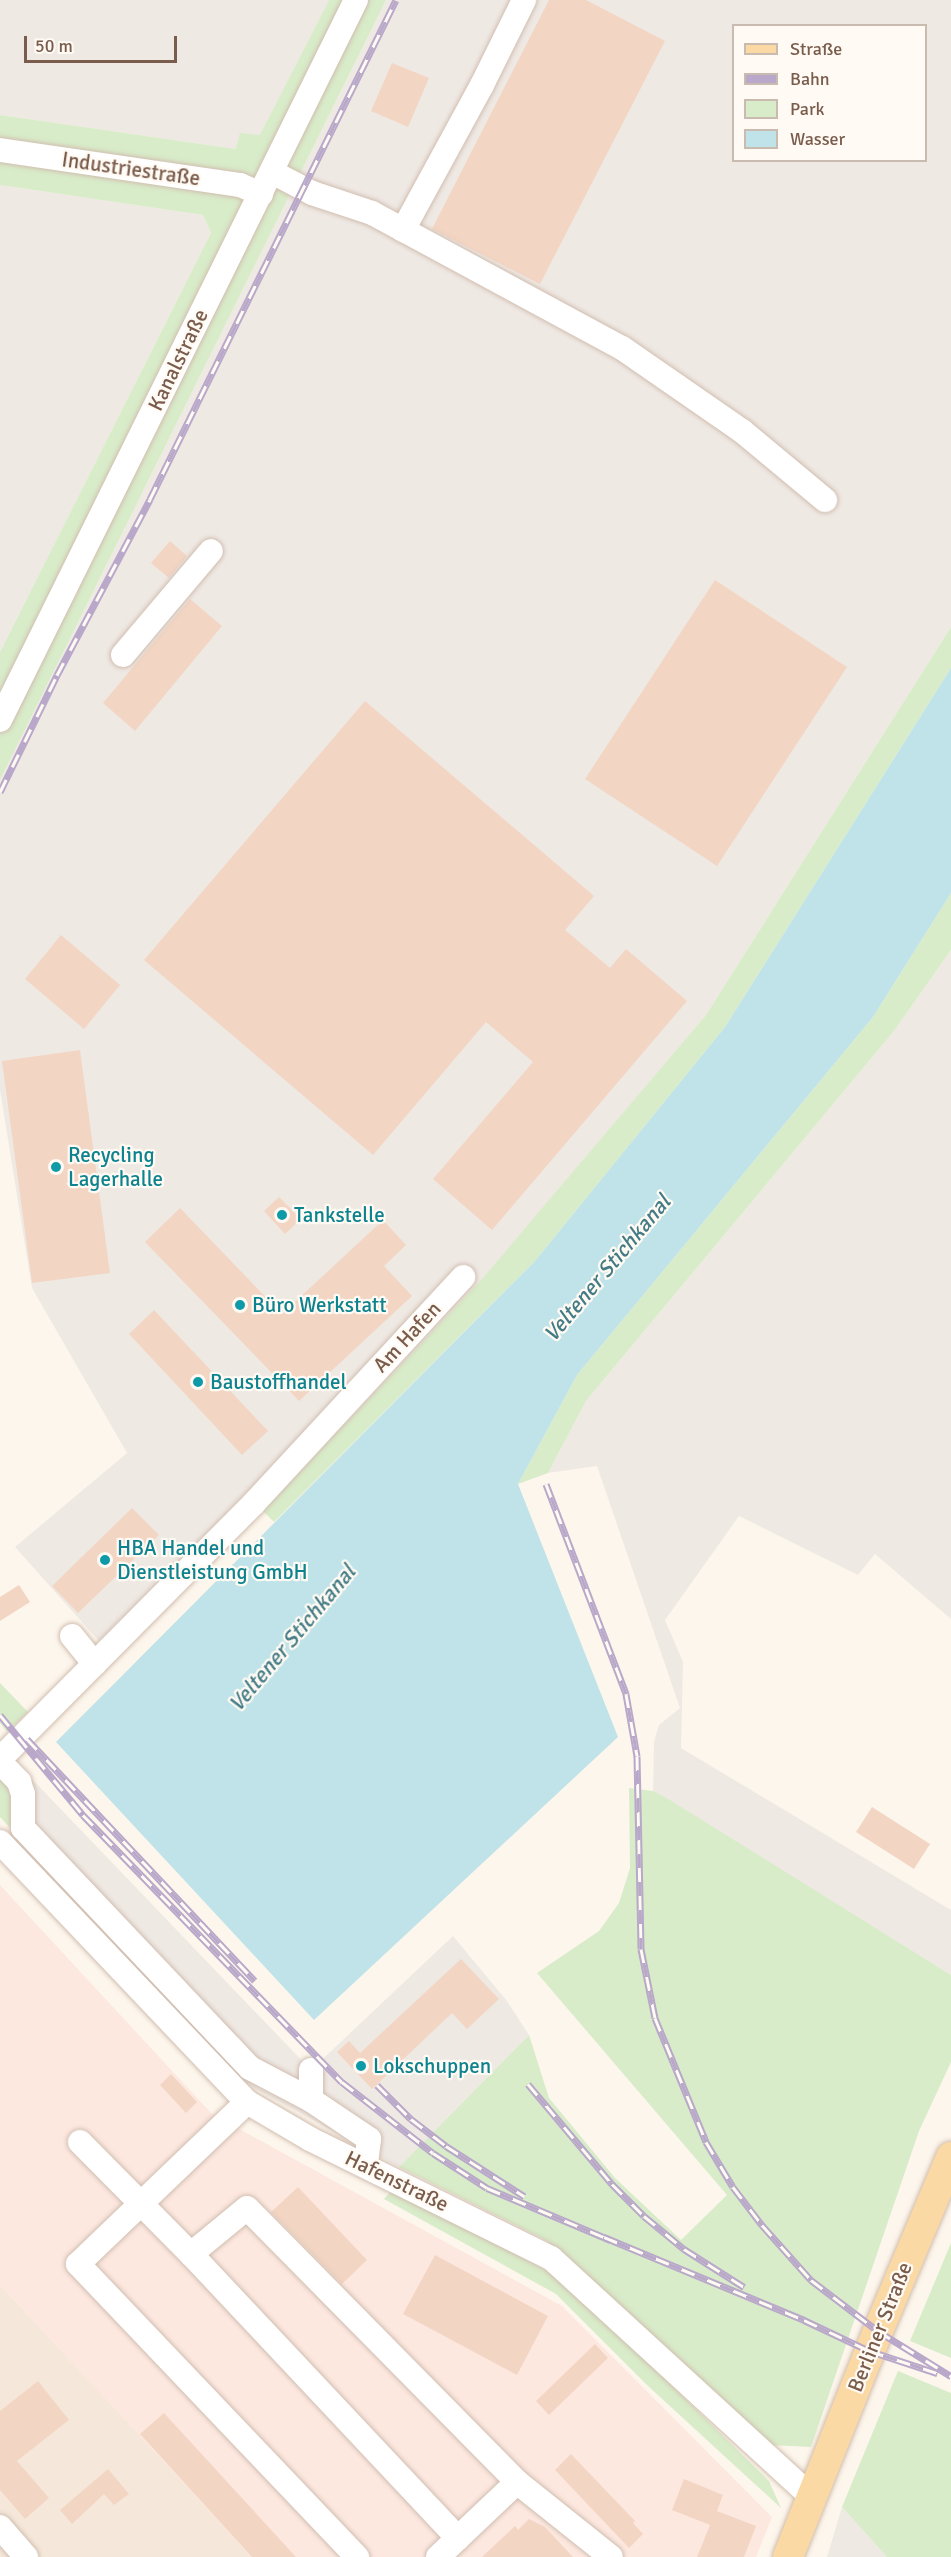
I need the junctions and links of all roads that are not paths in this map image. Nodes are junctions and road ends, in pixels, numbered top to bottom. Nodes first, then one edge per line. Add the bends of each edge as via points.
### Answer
1 (356, 0) edge
2 (524, 0) edge
3 (0, 150) edge
4 (272, 172) junction
5 (261, 194) junction
6 (402, 230) junction
7 (825, 500) dead end
8 (211, 551) dead end
9 (123, 655) dead end
10 (0, 720) edge
11 (463, 1277) dead end
12 (72, 1636) dead end
13 (95, 1664) junction
14 (2, 1758) edge
15 (0, 1842) edge
16 (311, 2070) dead end
17 (311, 2100) junction
18 (248, 2102) junction
19 (80, 2142) dead end
20 (951, 2157) edge
21 (366, 2165) junction
22 (141, 2204) junction
23 (191, 2254) junction
24 (517, 2482) junction
25 (813, 2499) junction
26 (0, 2527) edge
27 (458, 2538) junction
28 (26, 2557) edge
29 (357, 2557) edge
30 (438, 2557) edge
31 (611, 2557) edge
32 (788, 2557) edge

1 - 4 street, Kanalstraße
2 - 6 street
3 - 5 street, Industriestraße via 240,185
4 - 5 street, Kanalstraße
4 - 6 street via 312,193 372,213
5 - 10 street, Kanalstraße
6 - 7 street via 622,348 742,431
8 - 9 street
11 - 13 street, Am Hafen via 254,1503 221,1528
12 - 13 street
13 - 14 street, Am Hafen
14 - 17 street via 23,1794 23,1828 250,2068
15 - 18 street, Hafenstraße
16 - 17 street
17 - 21 street via 369,2139
18 - 21 street, Hafenstraße via 310,2139
18 - 22 street
19 - 22 street
20 - 25 main road, Berliner Straße
21 - 25 street, Hafenstraße via 551,2258
22 - 23 street
22 - 29 street via 78,2264
23 - 24 street via 247,2208
23 - 27 street
24 - 27 street
24 - 31 street
25 - 32 main road, Berliner Straße
26 - 28 street
27 - 30 street

